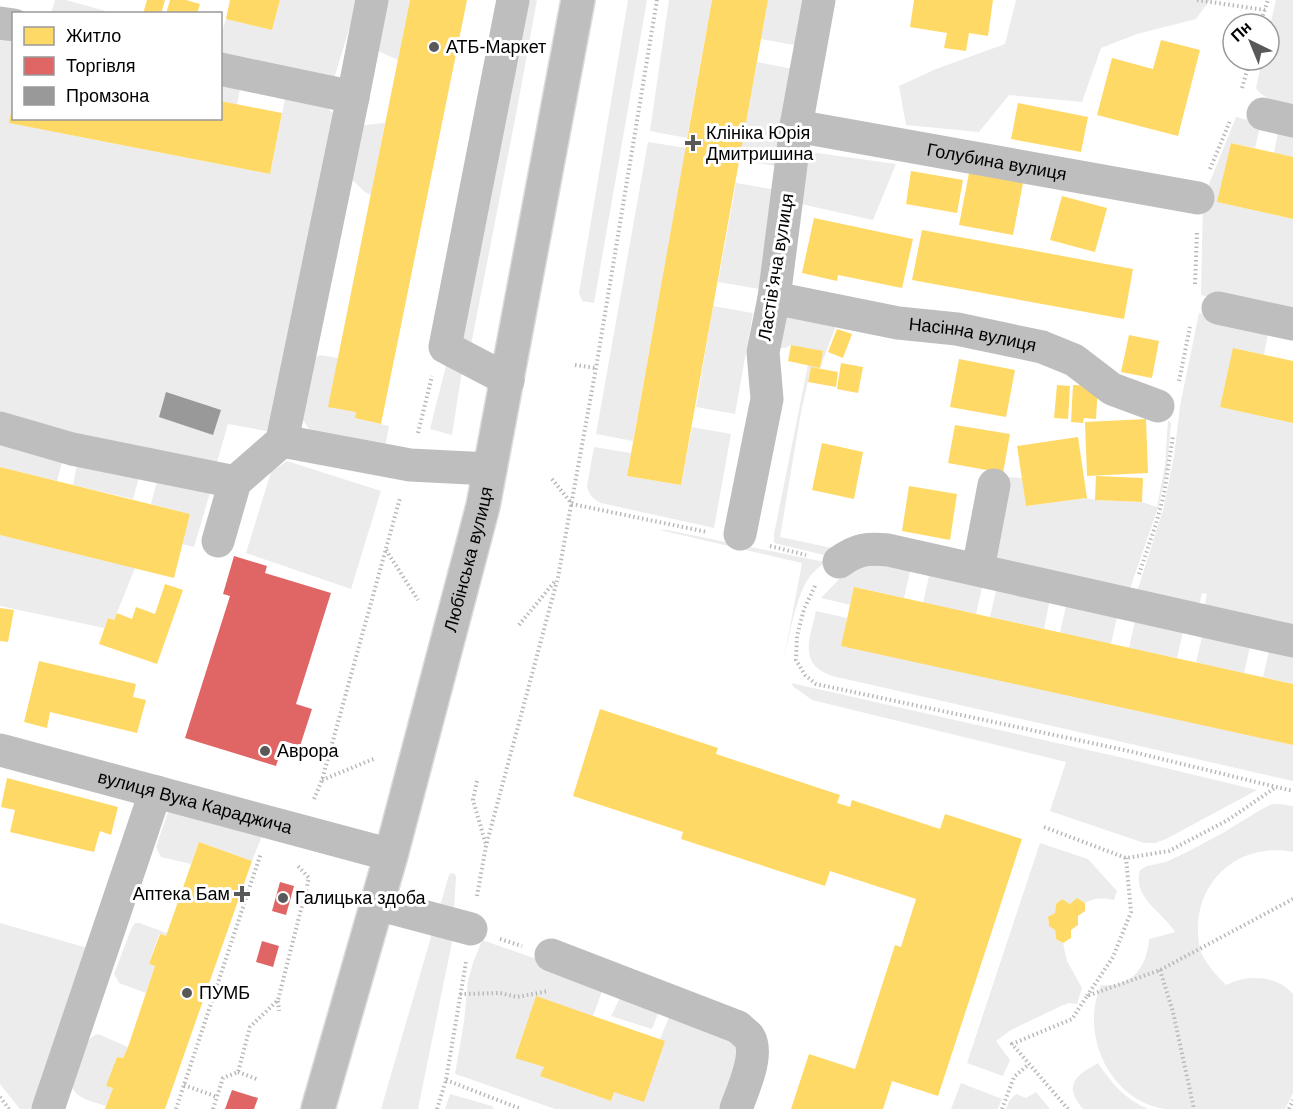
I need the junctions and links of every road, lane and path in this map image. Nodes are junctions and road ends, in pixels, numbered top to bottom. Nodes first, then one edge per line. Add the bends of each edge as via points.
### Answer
1 (372, 0) edge
2 (513, 0) edge
3 (578, 0) edge
4 (657, 0) edge
5 (819, 0) edge
6 (1197, 0) edge
7 (1268, 0) edge
8 (1265, 10) joint
9 (222, 69) edge
10 (1252, 72) edge
11 (353, 98) junction
12 (1257, 111) edge
13 (796, 126) junction
14 (1198, 198) joint
15 (774, 298) junction
16 (1218, 308) dead end
17 (1293, 324) edge
18 (575, 365) dead end
19 (596, 369) junction
20 (508, 380) junction
21 (1158, 406) dead end
22 (0, 428) edge
23 (282, 441) junction
24 (490, 469) junction
25 (552, 479) dead end
26 (235, 482) junction
27 (994, 485) dead end
28 (572, 504) junction
29 (740, 534) junction
30 (218, 541) dead end
31 (839, 562) junction
32 (978, 569) junction
33 (558, 577) junction
34 (418, 600) dead end
35 (519, 625) dead end
36 (1293, 640) edge
37 (0, 750) edge
38 (376, 758) dead end
39 (322, 780) junction
40 (477, 782) dead end
41 (1276, 787) junction
42 (1293, 791) edge
43 (157, 792) junction
44 (311, 807) dead end
45 (1044, 827) dead end
46 (264, 843) dead end
47 (486, 846) junction
48 (391, 855) junction
49 (1126, 858) junction
50 (296, 861) dead end
51 (1293, 899) edge
52 (377, 904) junction
53 (471, 930) junction
54 (551, 955) joint
55 (1160, 970) junction
56 (555, 991) dead end
57 (460, 994) junction
58 (1087, 996) junction
59 (278, 1000) junction
60 (279, 1011) dead end
61 (1029, 1064) junction
62 (238, 1072) junction
63 (259, 1080) dead end
64 (446, 1080) junction
65 (184, 1085) junction
66 (0, 1097) edge
67 (217, 1097) junction
68 (1293, 1100) edge
69 (9, 1109) edge
70 (48, 1109) edge
71 (176, 1109) edge
72 (213, 1109) edge
73 (318, 1109) edge
74 (437, 1109) edge
75 (521, 1109) edge
76 (736, 1109) edge
77 (1002, 1109) edge
78 (1068, 1109) edge
79 (1194, 1109) edge
80 (1289, 1109) edge

1 - 11 main road
2 - 20 main road via 445,347
3 - 20 main road, Любінська вулиця
4 - 19 path
5 - 13 main road, Ластівʼяча вулиця
6 - 8 path
7 - 8 path
9 - 11 main road
10 - 12 path
11 - 23 main road
12 - 14 path
13 - 14 main road, Голубина вулиця
13 - 15 main road, Ластівʼяча вулиця
15 - 21 main road, Насінна вулиця via 1042,347 1074,360 1112,389
15 - 29 main road, Ластівʼяча вулиця via 763,352 767,399
16 - 17 main road
18 - 19 path
19 - 28 path
20 - 24 main road, Любінська вулиця
22 - 26 main road via 72,449
23 - 24 main road via 410,465
23 - 26 main road
24 - 48 main road, Любінська вулиця
25 - 28 path
26 - 30 main road
27 - 32 main road
28 - 29 path via 715,534
28 - 33 path
29 - 31 path via 762,538 772,547
31 - 32 main road via 851,553 871,548
31 - 41 path via 815,585 797,636 796,660 816,684
32 - 36 main road
33 - 35 path
33 - 47 path
34 - 39 path via 385,549
37 - 43 main road, вулиця Вука Караджича
38 - 39 path
39 - 44 path
40 - 47 path via 473,800
41 - 42 path
41 - 49 path via 1228,820 1168,851
43 - 48 main road, вулиця Вука Караджича
43 - 70 main road
45 - 49 path
46 - 65 path
47 - 53 path
48 - 52 main road, Любінська вулиця
49 - 58 path via 1131,912 1113,957
50 - 59 path via 309,878
51 - 55 path
52 - 53 main road
52 - 73 main road, Любінська вулиця
53 - 54 path
53 - 57 path
54 - 76 main road via 738,1027 750,1038 753,1051
55 - 58 path
55 - 79 path
56 - 57 path via 517,997 500,993
57 - 64 path
58 - 61 path via 1072,1019 1012,1044
59 - 60 path
59 - 62 path via 250,1027
61 - 77 path via 1014,1077
61 - 78 path
62 - 63 path
62 - 67 path via 223,1077
64 - 74 path
64 - 75 path
65 - 67 path
65 - 71 path
66 - 69 path
67 - 72 path
68 - 80 path

